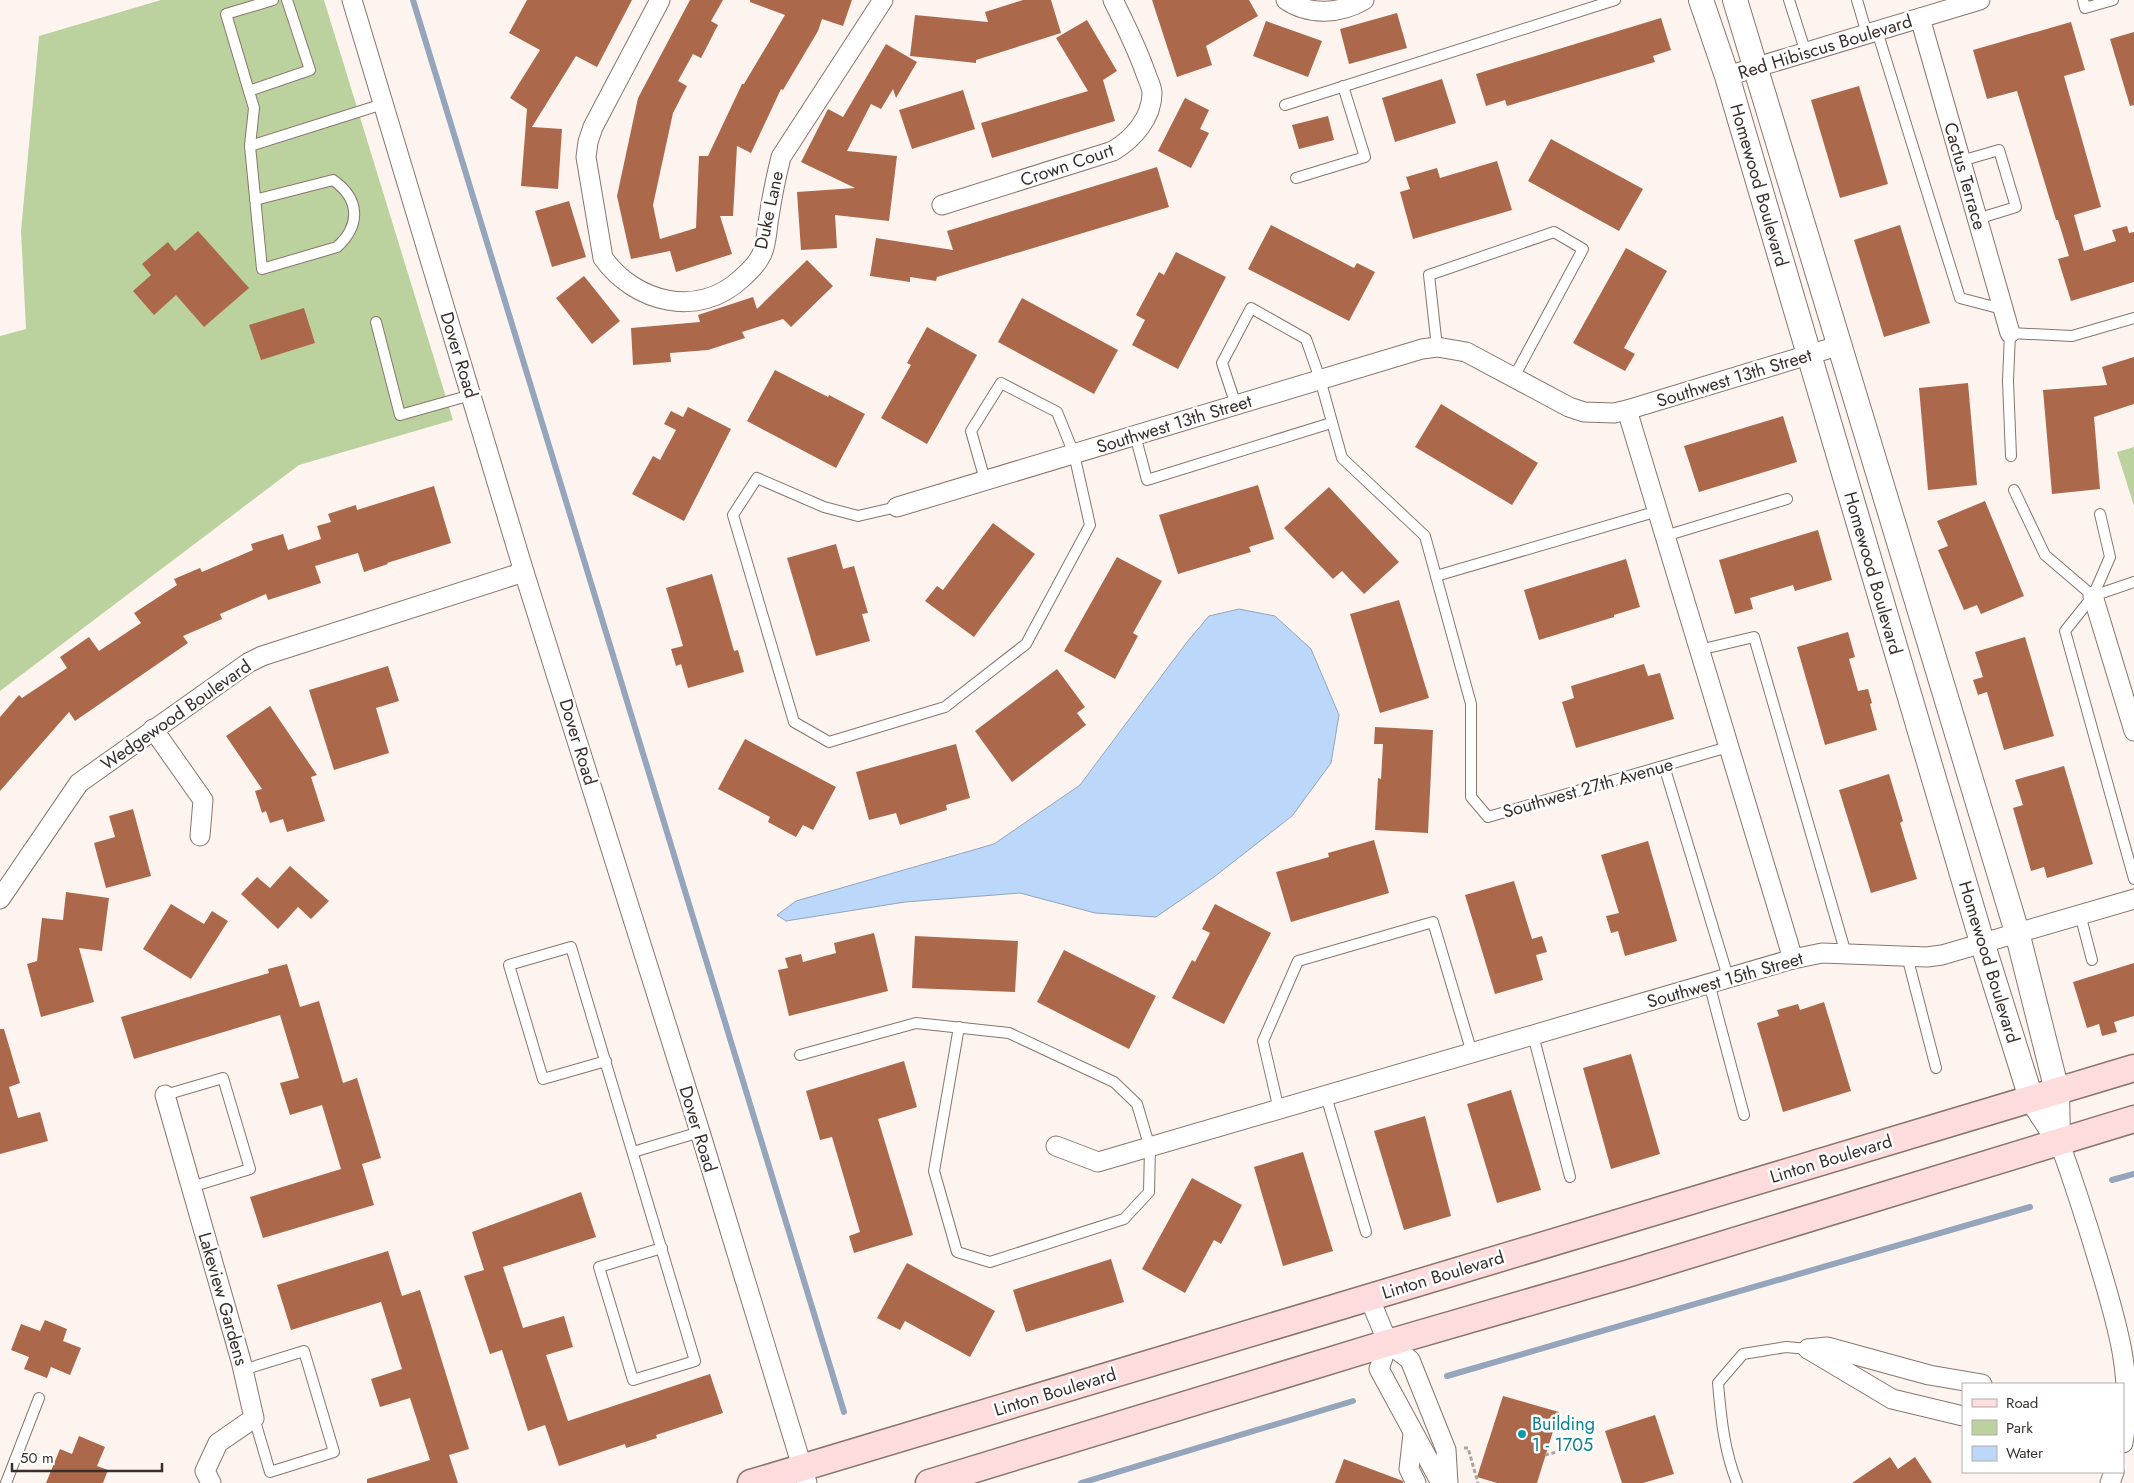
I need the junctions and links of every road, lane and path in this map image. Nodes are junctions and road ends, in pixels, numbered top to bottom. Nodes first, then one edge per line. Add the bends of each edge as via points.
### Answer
1 (273, 0) edge
2 (287, 0) edge
3 (352, 0) edge
4 (660, 0) edge
5 (883, 0) edge
6 (1113, 0) edge
7 (1286, 0) edge
8 (1364, 0) edge
9 (1615, 0) edge
10 (1701, 0) edge
11 (1735, 0) edge
12 (1790, 0) edge
13 (1856, 0) edge
14 (2083, 0) edge
15 (2114, 0) edge
16 (1971, 1) edge
17 (1920, 18) junction
18 (1872, 32) junction
19 (1806, 52) junction
20 (1755, 68) junction
21 (1728, 76) junction
22 (1343, 86) junction
23 (249, 91) junction
24 (383, 104) junction
25 (1285, 105) dead end
26 (250, 146) junction
27 (1961, 161) junction
28 (1296, 178) dead end
29 (255, 200) junction
30 (942, 205) dead end
31 (1977, 219) junction
32 (2002, 309) junction
33 (2134, 318) edge
34 (376, 322) dead end
35 (2010, 334) junction
36 (1841, 345) junction
37 (1444, 348) junction
38 (1808, 355) junction
39 (1514, 377) junction
40 (1320, 379) junction
41 (471, 395) junction
42 (1236, 405) junction
43 (1628, 410) junction
44 (1331, 423) junction
45 (1135, 435) junction
46 (1074, 454) junction
47 (2011, 456) dead end
48 (985, 480) junction
49 (2014, 490) dead end
50 (1787, 500) dead end
51 (897, 507) joint
52 (1658, 511) junction
53 (2100, 514) dead end
54 (1665, 536) junction
55 (524, 572) junction
56 (1436, 576) junction
57 (2134, 582) edge
58 (2093, 596) junction
59 (1699, 650) junction
60 (153, 729) junction
61 (2134, 731) edge
62 (1728, 747) junction
63 (1664, 766) junction
64 (200, 836) dead end
65 (2134, 879) edge
66 (0, 899) edge
67 (2134, 899) edge
68 (2080, 914) junction
69 (2017, 932) junction
70 (1982, 942) junction
71 (1846, 954) junction
72 (1907, 956) junction
73 (1793, 958) junction
74 (2092, 960) dead end
75 (1728, 977) junction
76 (1709, 983) junction
77 (959, 1028) junction
78 (1533, 1035) junction
79 (1472, 1053) junction
80 (800, 1056) dead end
81 (606, 1061) junction
82 (1936, 1068) dead end
83 (2134, 1068) edge
84 (2057, 1091) junction
85 (165, 1095) joint
86 (1326, 1096) junction
87 (2031, 1098) junction
88 (1279, 1110) junction
89 (1744, 1115) dead end
90 (2134, 1119) edge
91 (700, 1132) junction
92 (2058, 1141) junction
93 (1056, 1146) dead end
94 (1150, 1148) junction
95 (633, 1152) junction
96 (1570, 1177) dead end
97 (191, 1187) junction
98 (1366, 1232) dead end
99 (662, 1248) junction
100 (1369, 1297) junction
101 (1388, 1343) junction
102 (1808, 1350) junction
103 (243, 1370) junction
104 (1975, 1383) edge
105 (39, 1398) dead end
106 (1962, 1416) edge
107 (254, 1418) junction
108 (2126, 1432) edge
109 (1413, 1434) junction
110 (1595, 1442) dead end
111 (1545, 1455) dead end
112 (804, 1476) edge
113 (6, 1483) edge
114 (211, 1483) edge
115 (751, 1483) edge
116 (929, 1483) edge
117 (1416, 1483) edge
118 (1441, 1483) edge
119 (1448, 1483) edge
120 (1737, 1483) edge

1 - 23 lane via 226,14
2 - 23 lane via 310,70
3 - 24 street, Dover Road
4 - 5 street, Duke Lane via 593,127 586,157 603,258 611,270 636,289 665,300 680,301 704,298 726,290 750,270 763,252 781,157
6 - 30 street, Crown Court via 1136,46 1152,91 1147,114 1134,135 1113,151
7 - 8 street via 1302,8 1329,12
9 - 22 lane
10 - 21 street, Homewood Boulevard
11 - 20 street, Homewood Boulevard
12 - 19 lane
13 - 18 lane
14 - 15 lane via 2086,8
16 - 17 street, Red Hibiscus Boulevard
17 - 18 street, Red Hibiscus Boulevard
17 - 27 street, Cactus Terrace
18 - 19 street, Red Hibiscus Boulevard
18 - 32 lane via 1960,298
19 - 20 street, Red Hibiscus Boulevard
20 - 21 street, Red Hibiscus Boulevard
20 - 36 street, Homewood Boulevard
21 - 38 street, Homewood Boulevard
22 - 25 lane
22 - 28 lane via 1365,157
23 - 26 lane via 254,108
24 - 26 lane
24 - 41 street, Dover Road
26 - 29 lane
27 - 31 street, Cactus Terrace
27 - 31 lane via 1999,150 2016,208
29 - 29 lane via 262,269 337,247 349,234 354,218 350,196 333,180
31 - 32 street, Cactus Terrace
32 - 35 street, Cactus Terrace
33 - 35 lane via 2072,336
34 - 41 lane via 400,415
35 - 47 lane
36 - 38 street, Southwest 13th Street
36 - 69 street, Homewood Boulevard
37 - 39 street via 1480,358
37 - 39 lane via 1428,275 1554,232 1583,249
37 - 40 street, Southwest 13th Street via 1422,348
38 - 43 street, Southwest 13th Street
38 - 70 street, Homewood Boulevard
39 - 43 street via 1584,412
40 - 42 street, Southwest 13th Street
40 - 42 lane, Southwest 27th Avenue via 1306,339 1251,308 1222,363
40 - 44 lane, Southwest 27th Avenue
41 - 55 street, Dover Road
42 - 45 street, Southwest 13th Street
43 - 52 street
44 - 45 lane via 1147,480
44 - 56 lane, Southwest 27th Avenue via 1342,458 1426,536
45 - 46 street, Southwest 13th Street
46 - 48 street, Southwest 13th Street
46 - 48 lane via 1057,412 1001,382 971,431
46 - 51 lane via 1090,525 1026,644 945,707 829,742 794,722 733,515 758,478 824,507 858,516
48 - 51 street, Southwest 13th Street
49 - 58 lane via 2045,555
50 - 54 lane
52 - 54 street
52 - 56 lane
53 - 58 lane via 2110,557
54 - 59 street
55 - 60 street, Wedgewood Boulevard via 262,656
55 - 91 street, Dover Road
56 - 63 lane, Southwest 27th Avenue via 1471,704 1471,797 1488,817
57 - 58 lane
58 - 61 street
58 - 65 lane via 2065,632
59 - 62 street
59 - 71 lane via 1754,637
60 - 64 street via 203,800
60 - 66 street, Wedgewood Boulevard via 78,783
62 - 63 lane, Southwest 27th Avenue
62 - 73 street
63 - 75 lane
67 - 68 street, Southwest 15th Street
68 - 69 street, Southwest 15th Street
68 - 74 lane
69 - 70 street, Southwest 15th Street
69 - 84 street, Homewood Boulevard
70 - 72 street, Southwest 15th Street via 1942,955
70 - 87 street, Homewood Boulevard
71 - 72 street, Southwest 15th Street
71 - 73 street, Southwest 15th Street via 1822,953
72 - 82 lane
73 - 75 street, Southwest 15th Street
75 - 76 street, Southwest 15th Street
76 - 78 street, Southwest 15th Street
76 - 89 lane
77 - 80 lane via 916,1023
77 - 94 lane via 1010,1033 1114,1082 1137,1104
77 - 94 lane via 934,1171 957,1252 990,1262 1124,1218 1149,1192
78 - 79 street, Southwest 15th Street
78 - 96 lane
79 - 86 street, Southwest 15th Street
79 - 88 lane via 1433,922 1298,961 1263,1041
81 - 81 lane via 543,1080 509,966 572,947
81 - 95 lane
83 - 84 main road, Linton Boulevard
84 - 87 main road, Linton Boulevard
84 - 92 street, Homewood Boulevard
85 - 97 street, Lakeview Gardens
85 - 97 lane via 223,1078 250,1169
86 - 88 street, Southwest 15th Street
86 - 98 lane
87 - 92 street, Homewood Boulevard
87 - 100 main road, Linton Boulevard
88 - 94 street, Southwest 15th Street
90 - 92 main road
91 - 95 lane
91 - 112 street, Dover Road
92 - 101 main road via 1630,1273
92 - 108 street, Homewood Boulevard via 2123,1344 2128,1376
93 - 94 street, Southwest 15th Street via 1098,1162
95 - 99 lane
97 - 103 street, Lakeview Gardens
99 - 99 lane via 695,1361 633,1380 599,1267
100 - 101 street
100 - 112 main road, Linton Boulevard
101 - 109 street via 1379,1369
101 - 116 main road
101 - 119 street via 1410,1360 1446,1450
102 - 104 street via 1827,1347 1929,1376
102 - 106 street via 1892,1398
102 - 120 lane via 1786,1347 1743,1354 1718,1384 1721,1425
103 - 107 street, Lakeview Gardens
103 - 107 lane via 304,1351 334,1452 270,1472
105 - 113 lane
107 - 114 street via 218,1443 205,1471
109 - 117 street via 1409,1469
109 - 118 street
110 - 111 path
112 - 115 main road, Linton Boulevard

